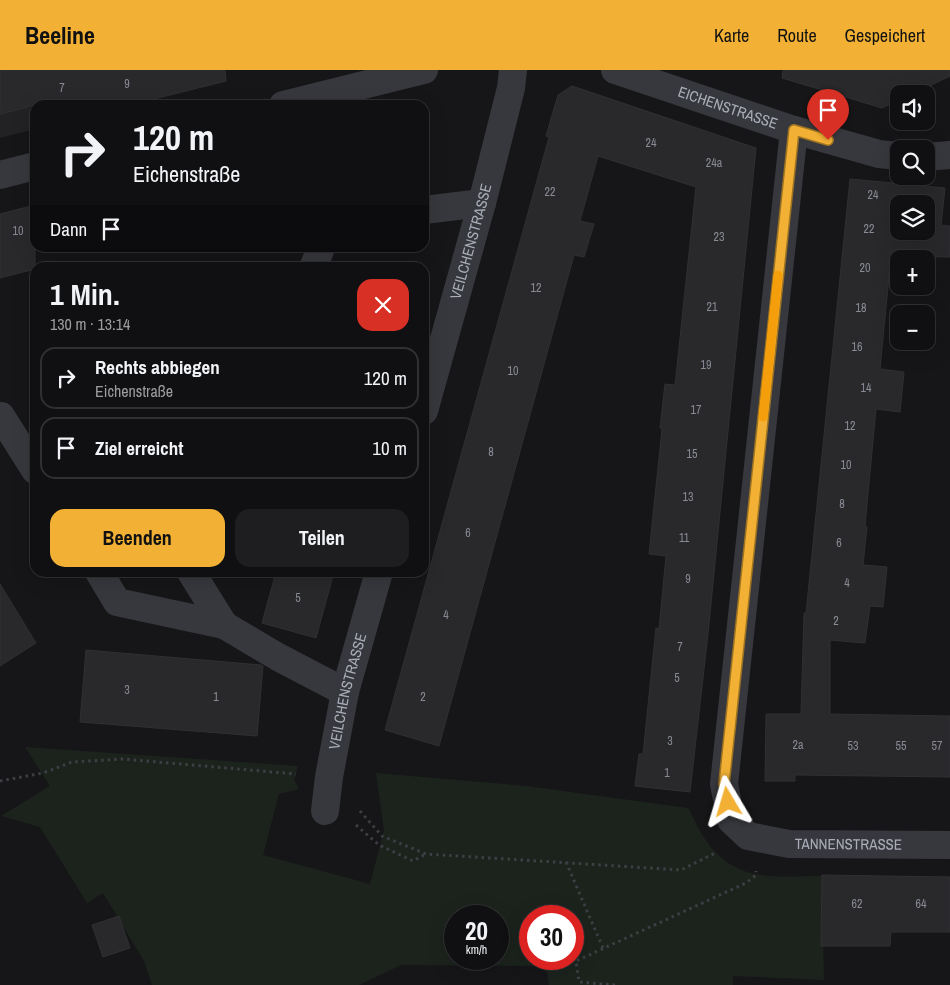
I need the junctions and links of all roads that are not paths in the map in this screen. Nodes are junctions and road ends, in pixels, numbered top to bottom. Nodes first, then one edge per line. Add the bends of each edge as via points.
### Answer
1 (424, 70) edge
2 (513, 70) edge
3 (615, 70) edge
4 (303, 100) edge
5 (794, 130) junction
6 (890, 155) edge
7 (950, 156) edge
8 (935, 157) edge
9 (30, 167) edge
10 (0, 175) edge
11 (482, 203) junction
12 (429, 209) edge
13 (429, 393) edge
14 (1, 416) edge
15 (30, 462) edge
16 (102, 577) edge
17 (194, 577) edge
18 (378, 577) edge
19 (224, 626) junction
20 (345, 692) junction
21 (325, 811) dead end
22 (950, 845) edge

1 - 4 street
2 - 11 street, VEILCHENSTRASSE
3 - 5 street, EICHENSTRASSE
5 - 6 street, EICHENSTRASSE
5 - 22 street, TANNENSTRASSE via 724,784 731,820 748,836 789,844
7 - 8 street
9 - 10 street
11 - 12 street
11 - 13 street, VEILCHENSTRASSE
14 - 15 street
16 - 19 street via 117,602
17 - 19 street
18 - 20 street, VEILCHENSTRASSE
19 - 20 street
20 - 21 street, VEILCHENSTRASSE

